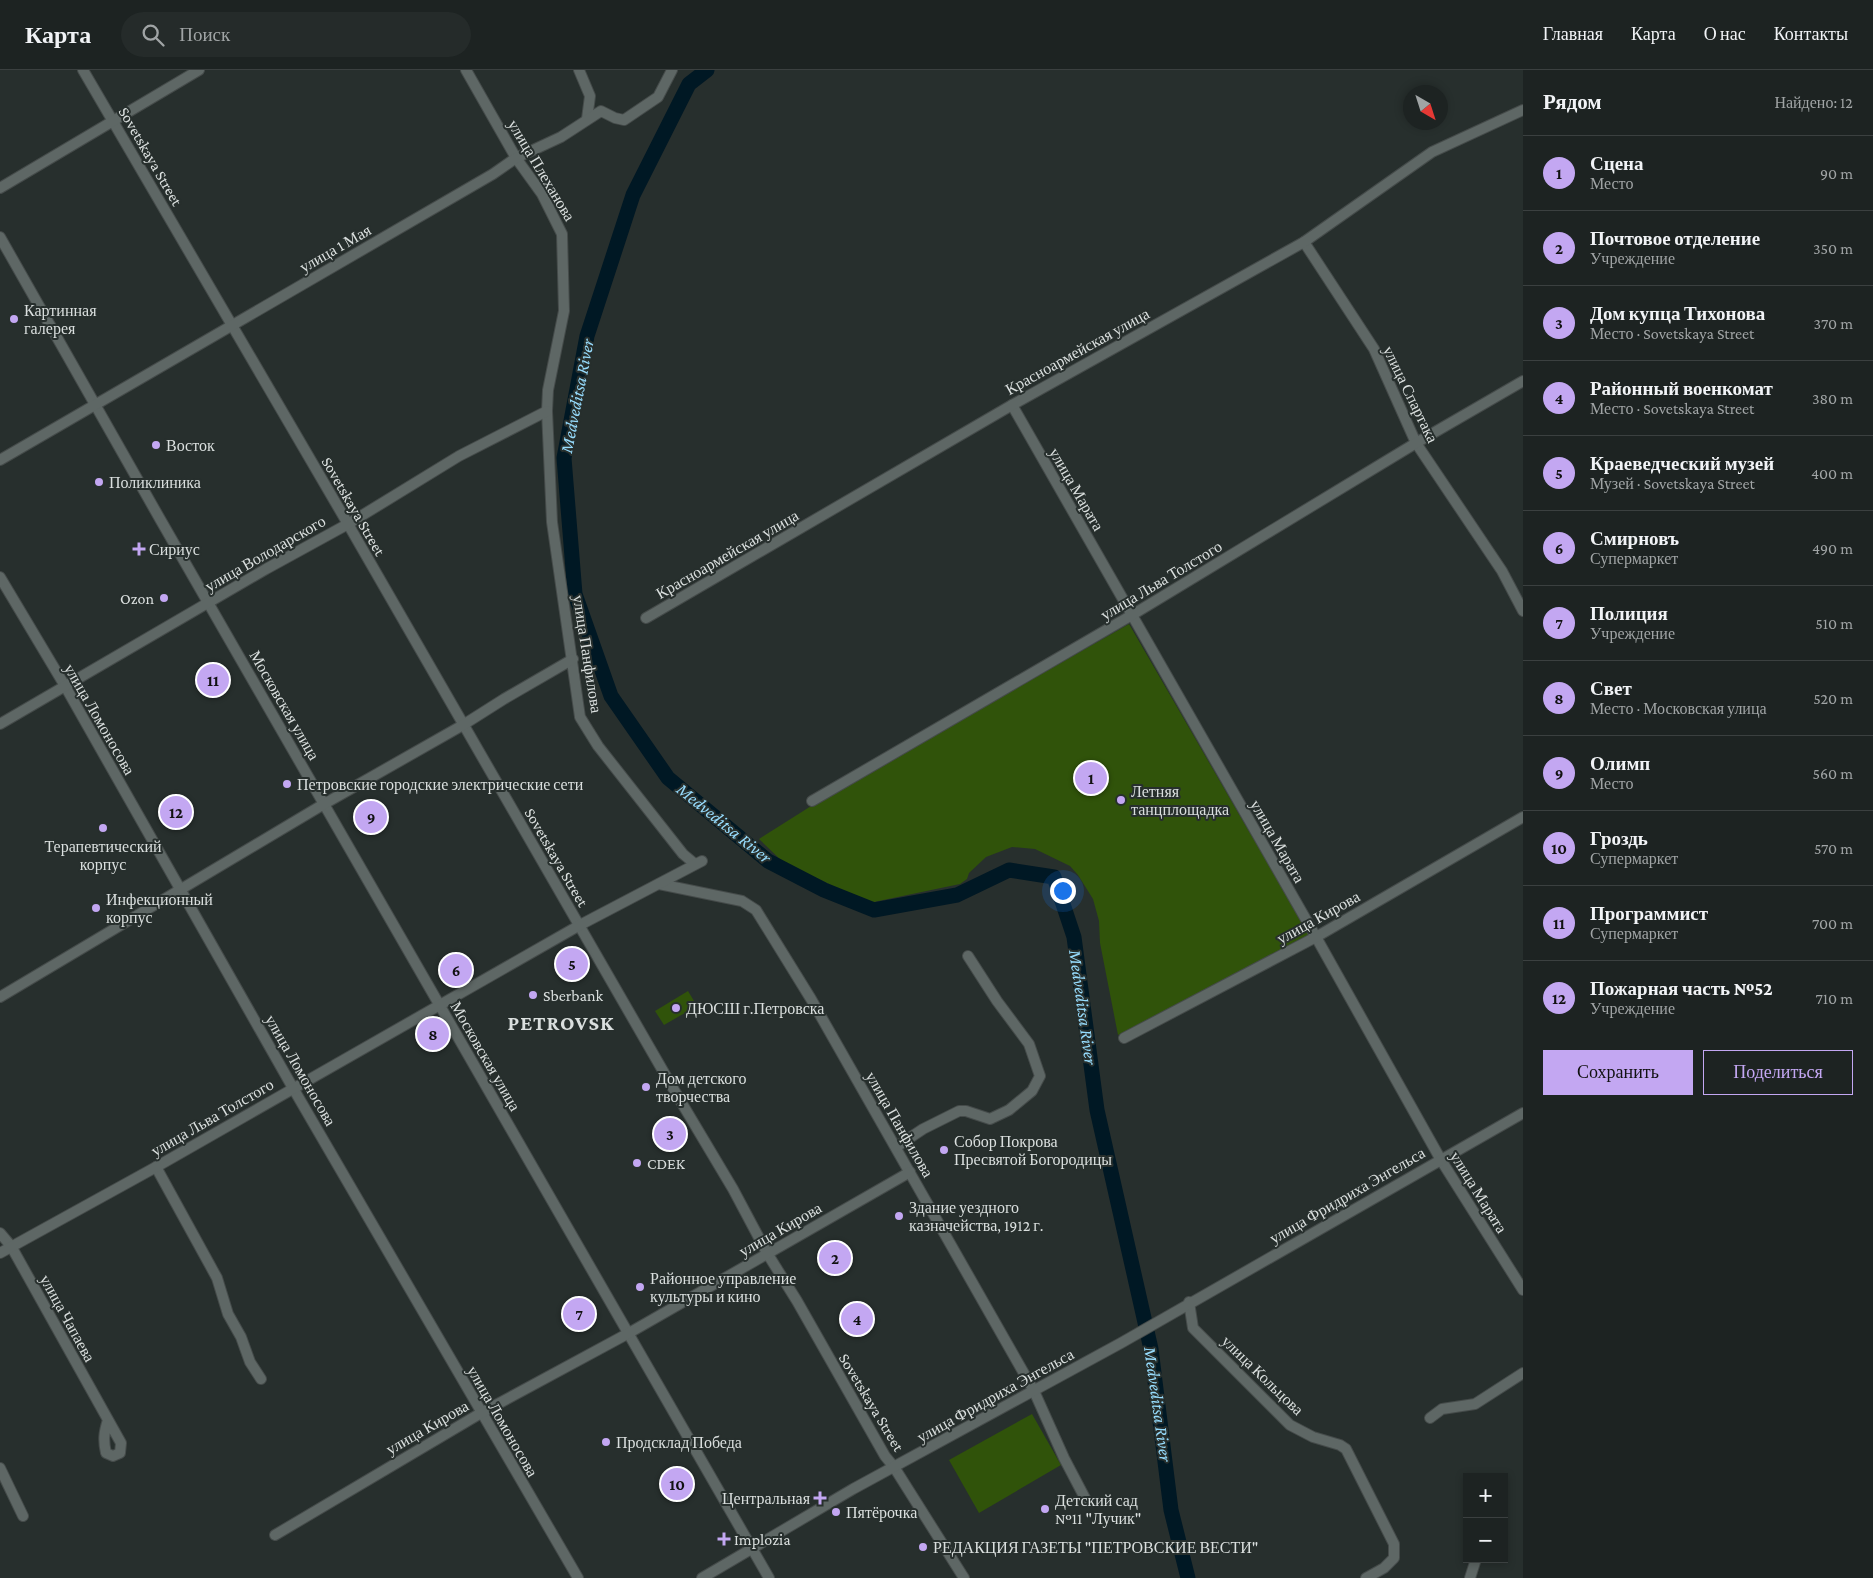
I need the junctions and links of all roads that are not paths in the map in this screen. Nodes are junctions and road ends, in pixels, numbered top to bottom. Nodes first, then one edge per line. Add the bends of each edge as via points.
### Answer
1 (83, 70) edge
2 (199, 70) edge
3 (466, 70) edge
4 (579, 70) edge
5 (672, 70) edge
6 (1523, 110) edge
7 (587, 119) junction
8 (113, 121) junction
9 (516, 158) junction
10 (0, 188) edge
11 (0, 237) edge
12 (1304, 242) junction
13 (232, 325) junction
14 (1523, 381) edge
15 (95, 403) junction
16 (1012, 405) junction
17 (547, 411) junction
18 (1416, 443) junction
19 (0, 460) edge
20 (348, 524) junction
21 (0, 576) edge
22 (208, 603) junction
23 (1523, 611) edge
24 (1132, 615) junction
25 (646, 618) dead end
26 (573, 659) junction
27 (65, 686) junction
28 (0, 724) edge
29 (463, 725) junction
30 (812, 801) dead end
31 (324, 804) junction
32 (1523, 817) edge
33 (698, 862) joint
34 (659, 884) junction
35 (180, 890) junction
36 (580, 925) junction
37 (1316, 937) junction
38 (968, 956) dead end
39 (0, 997) edge
40 (440, 1006) junction
41 (1124, 1038) dead end
42 (294, 1088) junction
43 (1523, 1113) edge
44 (896, 1147) junction
45 (1441, 1160) junction
46 (156, 1167) junction
47 (910, 1172) junction
48 (0, 1233) edge
49 (11, 1246) junction
50 (0, 1253) edge
51 (767, 1253) junction
52 (1523, 1290) edge
53 (1188, 1304) junction
54 (629, 1333) junction
55 (1523, 1373) edge
56 (261, 1379) dead end
57 (1034, 1391) junction
58 (481, 1413) junction
59 (1430, 1418) dead end
60 (108, 1420) dead end
61 (894, 1467) junction
62 (0, 1468) edge
63 (1086, 1500) dead end
64 (23, 1516) dead end
65 (275, 1534) dead end
66 (752, 1548) junction
67 (1475, 1563) edge
68 (578, 1578) edge
69 (702, 1578) edge
70 (769, 1578) edge
71 (964, 1578) edge
72 (1366, 1578) edge
73 (1470, 1578) edge

1 - 8 street, Sovetskaya Street
2 - 8 street
3 - 9 street, улица Плеханова
4 - 7 street via 590,96
5 - 7 street, улица 1 Мая via 658,97 624,120 601,111
6 - 12 street, Красноармейская улица via 1432,152
7 - 9 street, улица 1 Мая via 561,137
8 - 10 street
8 - 13 street, Sovetskaya Street
9 - 13 street, улица 1 Мая
9 - 17 street, улица Плеханова via 542,194 562,234 564,311 548,390
11 - 15 street, Московская улица
12 - 16 street, Красноармейская улица
12 - 18 street, улица Спартака via 1374,349
13 - 15 street, улица 1 Мая
13 - 20 street, Sovetskaya Street
14 - 18 street, улица Льва Толстого
15 - 19 street, улица 1 Мая
15 - 22 street, Московская улица
16 - 24 street, улица Марата
16 - 25 street, Красноармейская улица
17 - 20 street, улица Володарского via 459,456
17 - 26 street, улица Панфилова via 552,522
18 - 23 street, улица Спартака via 1502,571
18 - 24 street, улица Льва Толстого
20 - 22 street, улица Володарского
20 - 29 street, Sovetskaya Street
21 - 27 street, улица Ломоносова
22 - 27 street, улица Володарского
22 - 31 street, Московская улица
24 - 30 street, улица Льва Толстого
24 - 37 street, улица Марата
26 - 29 street
26 - 33 street, улица Панфилова via 580,717 598,746 683,854
27 - 28 street, улица Володарского
27 - 35 street, улица Ломоносова
29 - 31 street
29 - 36 street, Sovetskaya Street
31 - 35 street
31 - 40 street, Московская улица
32 - 37 street, улица Кирова
33 - 34 street, улица Льва Толстого
34 - 36 street, улица Льва Толстого
34 - 44 street, улица Панфилова via 742,901 756,910
35 - 39 street
35 - 42 street, улица Ломоносова
36 - 40 street, улица Льва Толстого
36 - 51 street, Sovetskaya Street
37 - 41 street, улица Кирова
37 - 45 street, улица Марата
38 - 44 street via 1029,1044 1040,1076 1032,1091 1009,1110 990,1119 959,1111 923,1128
40 - 42 street, улица Льва Толстого
40 - 54 street, Московская улица
42 - 46 street, улица Льва Толстого
42 - 58 street, улица Ломоносова
43 - 45 street, улица Фридриха Энгельса
44 - 47 street, улица Панфилова
45 - 52 street, улица Марата
45 - 53 street, улица Фридриха Энгельса
46 - 49 street, улица Льва Толстого
46 - 56 street via 217,1278 228,1314
47 - 51 street, улица Кирова
47 - 57 street, улица Панфилова
48 - 49 street, улица Чапаева
49 - 50 street, улица Льва Толстого
49 - 60 street, улица Чапаева
51 - 54 street, улица Кирова
51 - 61 street, Sovetskaya Street
53 - 57 street, улица Фридриха Энгельса
53 - 72 street, улица Кольцова via 1194,1328 1290,1425 1346,1448 1394,1544 1394,1558
54 - 58 street, улица Кирова
54 - 66 street, Московская улица
55 - 59 street via 1475,1404 1442,1409
57 - 61 street, улица Фридриха Энгельса
57 - 63 street, улица Панфилова
58 - 65 street, улица Кирова
58 - 68 street, улица Ломоносова
61 - 66 street, улица Фридриха Энгельса
61 - 71 street, Sovetskaya Street
62 - 64 street
66 - 69 street, улица Фридриха Энгельса
66 - 70 street, Московская улица
67 - 73 street

